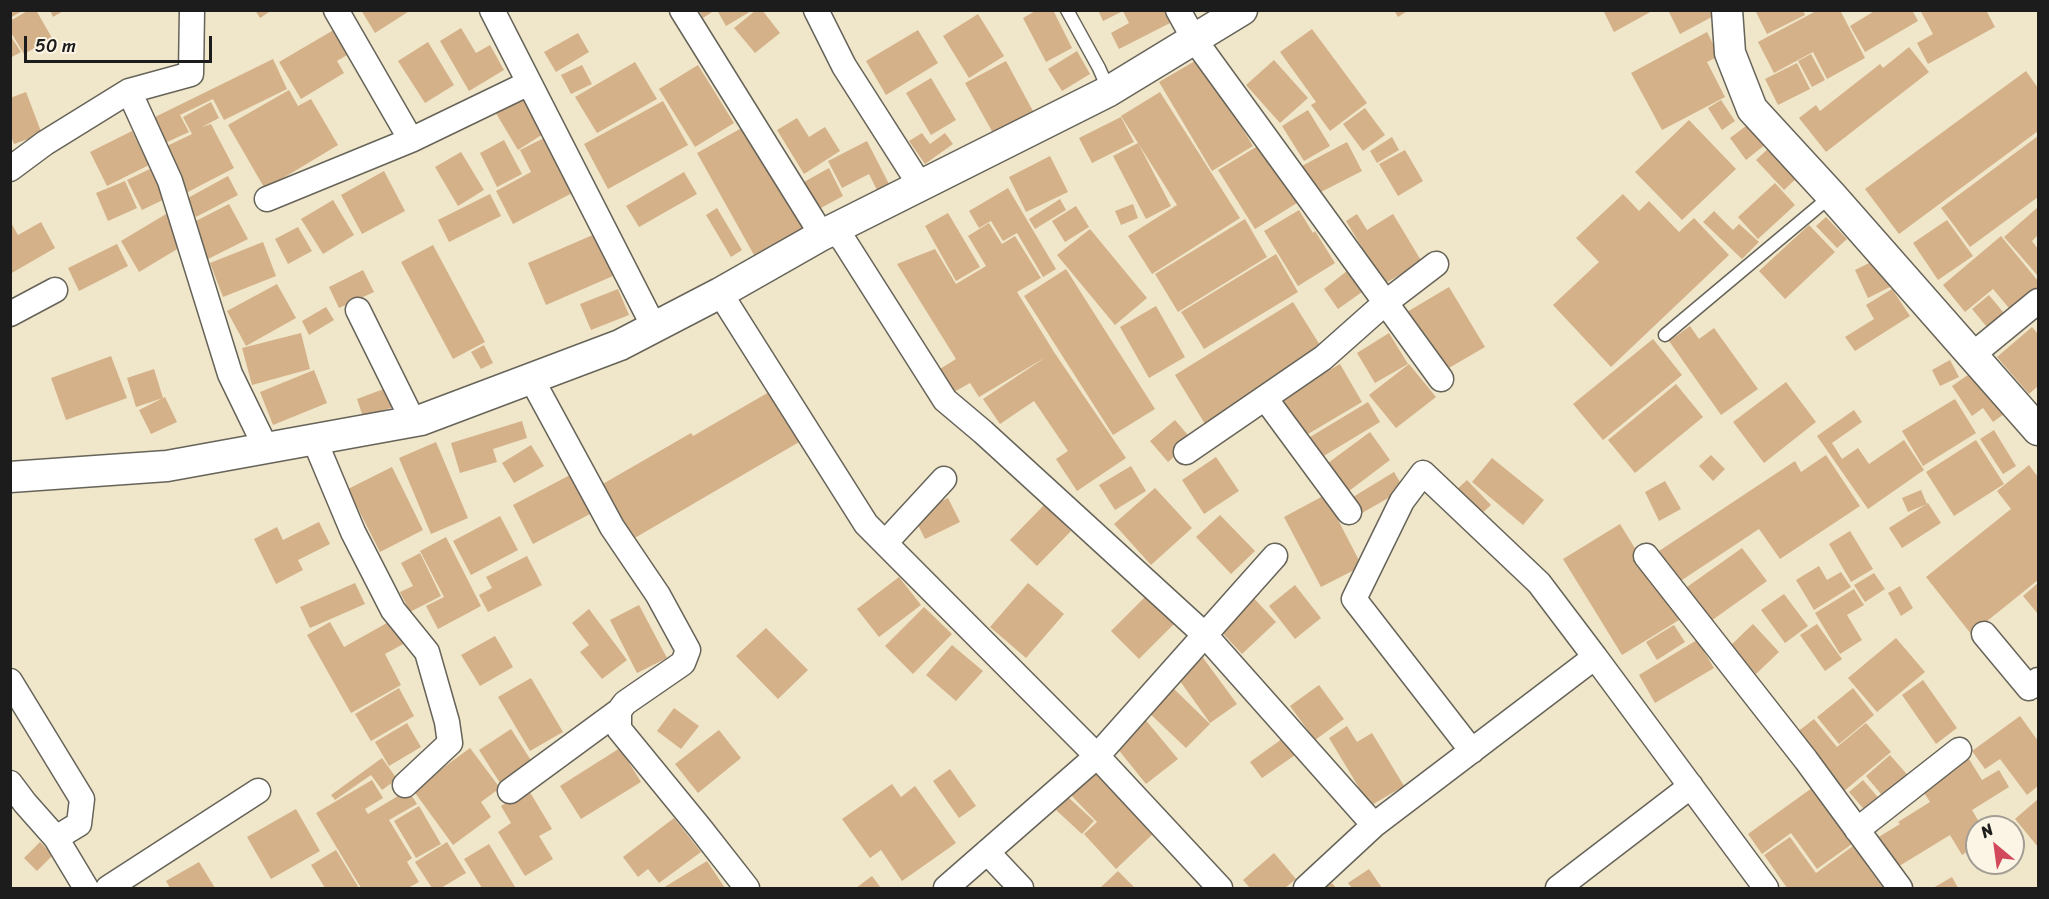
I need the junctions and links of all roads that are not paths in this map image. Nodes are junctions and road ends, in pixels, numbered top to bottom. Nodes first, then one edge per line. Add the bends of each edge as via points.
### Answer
1 (192, 10) edge
2 (336, 10) edge
3 (492, 10) edge
4 (682, 10) edge
5 (816, 10) edge
6 (1067, 10) edge
7 (1178, 10) edge
8 (1242, 10) edge
9 (1727, 10) edge
10 (1194, 39) junction
11 (529, 83) junction
12 (129, 91) junction
13 (1109, 91) junction
14 (411, 140) junction
15 (10, 169) edge
16 (920, 185) junction
17 (1832, 196) junction
18 (267, 199) dead end
19 (822, 235) junction
20 (1436, 264) dead end
21 (55, 290) dead end
22 (720, 293) junction
23 (2038, 301) edge
24 (1385, 303) junction
25 (358, 310) dead end
26 (10, 314) edge
27 (654, 327) junction
28 (1665, 334) dead end
29 (1971, 356) junction
30 (531, 378) junction
31 (1441, 380) dead end
32 (1265, 398) junction
33 (413, 421) junction
34 (2038, 430) edge
35 (314, 439) junction
36 (266, 448) junction
37 (1186, 452) dead end
38 (10, 477) edge
39 (944, 479) dead end
40 (1349, 512) dead end
41 (885, 543) junction
42 (1275, 556) dead end
43 (1646, 556) dead end
44 (1984, 634) dead end
45 (1205, 635) junction
46 (1595, 657) junction
47 (2038, 680) edge
48 (10, 681) edge
49 (619, 711) junction
50 (1472, 750) junction
51 (1959, 750) dead end
52 (1097, 756) junction
53 (10, 783) edge
54 (405, 784) dead end
55 (1691, 786) junction
56 (258, 791) dead end
57 (510, 791) dead end
58 (1374, 825) junction
59 (1857, 830) junction
60 (56, 838) junction
61 (987, 852) junction
62 (134, 882) edge
63 (86, 888) edge
64 (108, 888) edge
65 (747, 888) edge
66 (946, 888) edge
67 (1021, 888) edge
68 (1220, 888) edge
69 (1306, 888) edge
70 (1558, 888) edge
71 (1766, 888) edge
72 (1900, 888) edge

1 - 12 street via 191,74
2 - 14 street
3 - 11 street
4 - 19 street
5 - 16 street via 844,66
6 - 13 lane
7 - 10 street
8 - 10 street
9 - 17 street via 1730,53 1752,109
10 - 13 street
10 - 24 street
11 - 14 street
11 - 27 street
12 - 15 street
12 - 36 street via 170,181 230,374
13 - 16 street
14 - 18 street
16 - 19 street
17 - 28 lane
17 - 29 street
19 - 22 street
19 - 45 street via 835,231 843,241 945,400
20 - 24 street
21 - 26 street
22 - 27 street
22 - 41 street via 866,524
23 - 29 street
24 - 31 street
24 - 32 street via 1323,358
25 - 33 street
27 - 30 street via 620,345
29 - 34 street
30 - 33 street
30 - 49 street via 612,527 658,595 688,650 683,663
32 - 37 street
32 - 40 street
33 - 35 street
35 - 36 street
35 - 54 street via 352,532 393,610 427,651 447,722 450,743
36 - 38 street via 167,466
39 - 41 street
41 - 52 street
42 - 45 street
43 - 59 street
44 - 47 street via 2029,688
45 - 52 street
45 - 58 street
46 - 50 street
46 - 50 street via 1539,583 1422,473 1402,501 1354,599
46 - 55 street
48 - 60 street via 82,799 79,824
49 - 57 street
49 - 65 street via 619,729
50 - 58 street
51 - 59 street
52 - 61 street
52 - 68 street
53 - 60 street
55 - 70 street
55 - 71 street
56 - 62 street
58 - 69 street
59 - 72 street
60 - 63 street
61 - 66 street
61 - 67 street
62 - 64 street

